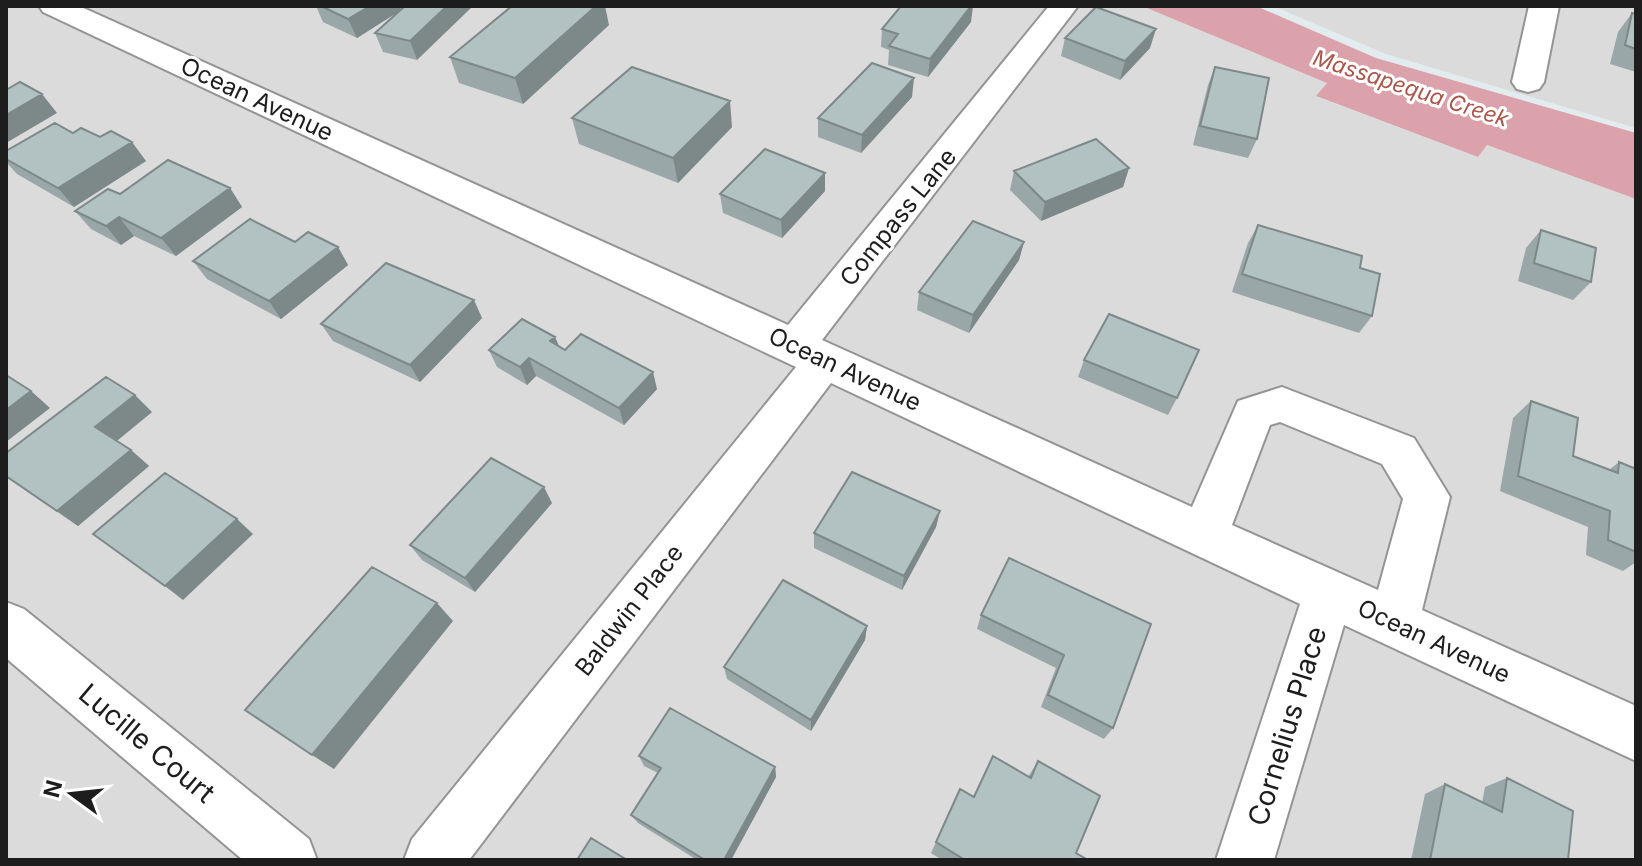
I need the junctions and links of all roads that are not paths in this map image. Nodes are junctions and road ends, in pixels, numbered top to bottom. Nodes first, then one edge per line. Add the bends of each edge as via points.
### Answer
1 (54, 6) edge
2 (1544, 6) edge
3 (1064, 7) edge
4 (1528, 82) dead end
5 (810, 353) junction
6 (1204, 535) junction
7 (1329, 592) junction
8 (1394, 623) junction
9 (6, 626) edge
10 (1636, 734) edge
11 (288, 860) edge
12 (433, 860) edge
13 (1245, 860) edge

1 - 5 street, Ocean Avenue
2 - 4 street
3 - 5 street, Compass Lane
5 - 6 street, Ocean Avenue
5 - 12 street, Baldwin Place
6 - 7 street, Ocean Avenue
6 - 8 street via 1253,413 1282,404 1398,451 1427,497
7 - 8 street, Ocean Avenue
7 - 13 street, Cornelius Place
8 - 10 street, Ocean Avenue
9 - 11 street, Lucille Court

